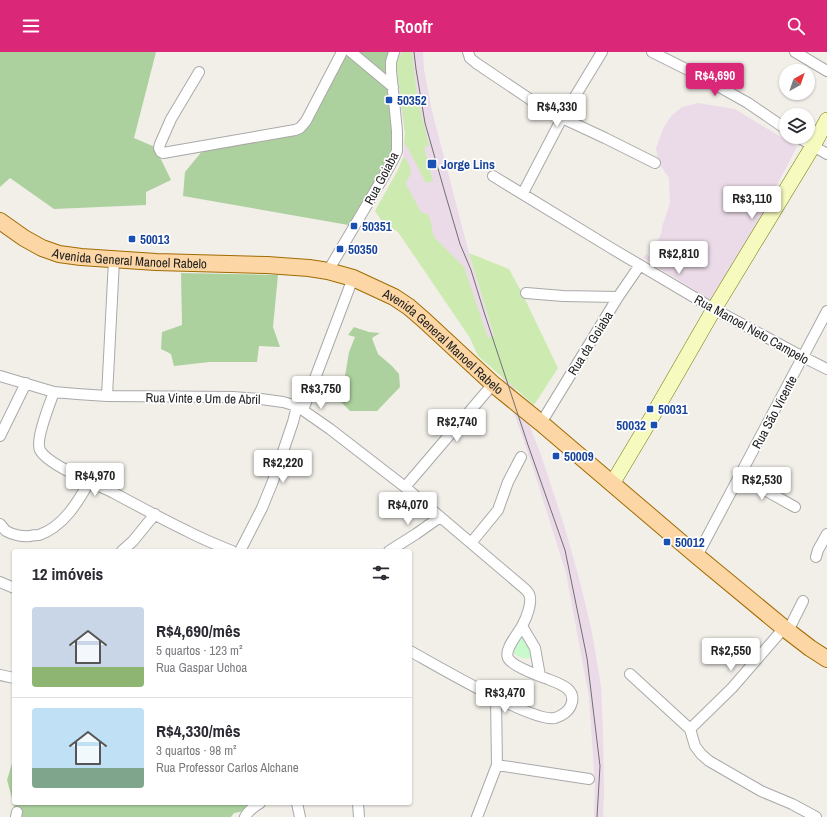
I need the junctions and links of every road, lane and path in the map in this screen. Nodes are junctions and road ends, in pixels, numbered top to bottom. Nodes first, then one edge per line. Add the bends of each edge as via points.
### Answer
1 (342, 52) edge
2 (351, 52) edge
3 (394, 52) edge
4 (468, 52) edge
5 (602, 52) edge
6 (652, 52) edge
7 (795, 52) edge
8 (827, 71) edge
9 (199, 72) dead end
10 (392, 88) junction
11 (562, 118) junction
12 (827, 120) edge
13 (779, 124) edge
14 (810, 144) edge
15 (813, 146) junction
16 (827, 154) edge
17 (655, 163) dead end
18 (493, 176) dead end
19 (523, 193) junction
20 (0, 221) edge
21 (114, 260) junction
22 (640, 265) junction
23 (328, 271) junction
24 (353, 278) junction
25 (526, 293) dead end
26 (618, 297) junction
27 (714, 309) junction
28 (827, 311) edge
29 (803, 357) junction
30 (827, 369) edge
31 (0, 376) edge
32 (26, 383) junction
33 (493, 384) junction
34 (54, 392) junction
35 (107, 396) junction
36 (300, 408) junction
37 (541, 423) junction
38 (0, 436) edge
39 (522, 457) dead end
40 (740, 476) junction
41 (89, 482) junction
42 (612, 484) junction
43 (405, 487) junction
44 (795, 507) dead end
45 (155, 514) junction
46 (440, 517) junction
47 (0, 524) edge
48 (827, 534) edge
49 (471, 543) junction
50 (124, 549) edge
51 (227, 549) edge
52 (241, 549) edge
53 (392, 549) edge
54 (698, 556) junction
55 (816, 557) dead end
56 (0, 582) edge
57 (12, 587) edge
58 (803, 600) dead end
59 (522, 626) junction
60 (786, 630) junction
61 (412, 652) edge
62 (827, 659) edge
63 (630, 674) dead end
64 (0, 675) edge
65 (540, 676) junction
66 (12, 678) edge
67 (496, 698) junction
68 (690, 729) junction
69 (497, 765) junction
70 (590, 779) dead end
71 (257, 805) edge
72 (297, 805) edge
73 (358, 805) edge
74 (245, 817) edge
75 (300, 817) edge
76 (359, 817) edge
77 (477, 817) edge
78 (816, 817) edge

1 - 9 street via 300,128 163,153 159,148 168,124
2 - 10 street
3 - 10 street, Rua Goiaba via 390,71
4 - 11 street via 476,63
5 - 11 street
6 - 13 street via 748,103
7 - 8 street
10 - 23 street, Rua Goiaba via 397,151
11 - 17 street
11 - 19 street
12 - 15 street
14 - 15 street
15 - 16 street
15 - 27 street
18 - 19 street, Rua Manoel Neto Campelo
19 - 22 street, Rua Manoel Neto Campelo
20 - 21 main road, Avenida General Manoel Rabelo via 42,248 59,254
21 - 23 main road, Avenida General Manoel Rabelo via 289,266
21 - 35 street
22 - 26 street, Rua da Goiaba
22 - 27 street, Rua Manoel Neto Campelo
23 - 24 main road, Avenida General Manoel Rabelo
24 - 33 main road, Avenida General Manoel Rabelo via 394,297 409,308
24 - 36 street
25 - 26 street
26 - 37 street, Rua da Goiaba
27 - 29 street, Rua Manoel Neto Campelo
27 - 42 street
28 - 29 street, Rua São Vicente
29 - 30 street, Rua Manoel Neto Campelo
29 - 40 street, Rua São Vicente
31 - 32 street, Rua Vinte e Um de Abril
32 - 34 street, Rua Vinte e Um de Abril
32 - 38 street
33 - 37 main road, Avenida General Manoel Rabelo
33 - 43 street
34 - 35 street, Rua Vinte e Um de Abril
34 - 41 street via 40,435 40,451 49,460
35 - 36 street, Rua Vinte e Um de Abril via 254,398 283,402
36 - 43 street, Rua Vinte e Um de Abril
36 - 52 street via 262,508
37 - 42 main road, Avenida General Manoel Rabelo
39 - 49 street via 508,482 498,510
40 - 44 street
40 - 54 street, Rua São Vicente
41 - 45 street
41 - 47 street via 70,512 51,529 39,535 24,537 7,531
42 - 54 main road, Avenida General Manoel Rabelo
43 - 46 street, Rua Vinte e Um de Abril
45 - 50 street
45 - 51 street via 187,532
46 - 49 street, Rua Vinte e Um de Abril
46 - 53 street
48 - 55 street
49 - 59 street, Rua Vinte e Um de Abril via 529,594 530,605
54 - 60 main road, Avenida General Manoel Rabelo
56 - 57 street
58 - 60 street
59 - 65 street via 535,648
59 - 65 street, Rua Vinte e Um de Abril via 508,649 509,659
60 - 62 main road, Avenida General Manoel Rabelo
60 - 68 street
61 - 67 street
63 - 68 street
64 - 66 street
65 - 67 street, Rua Vinte e Um de Abril via 570,690 573,700 562,715 555,718 537,716
67 - 69 street
68 - 78 street via 695,746 710,761 761,791
69 - 70 street
69 - 77 street
71 - 74 street
72 - 75 street
73 - 76 street

